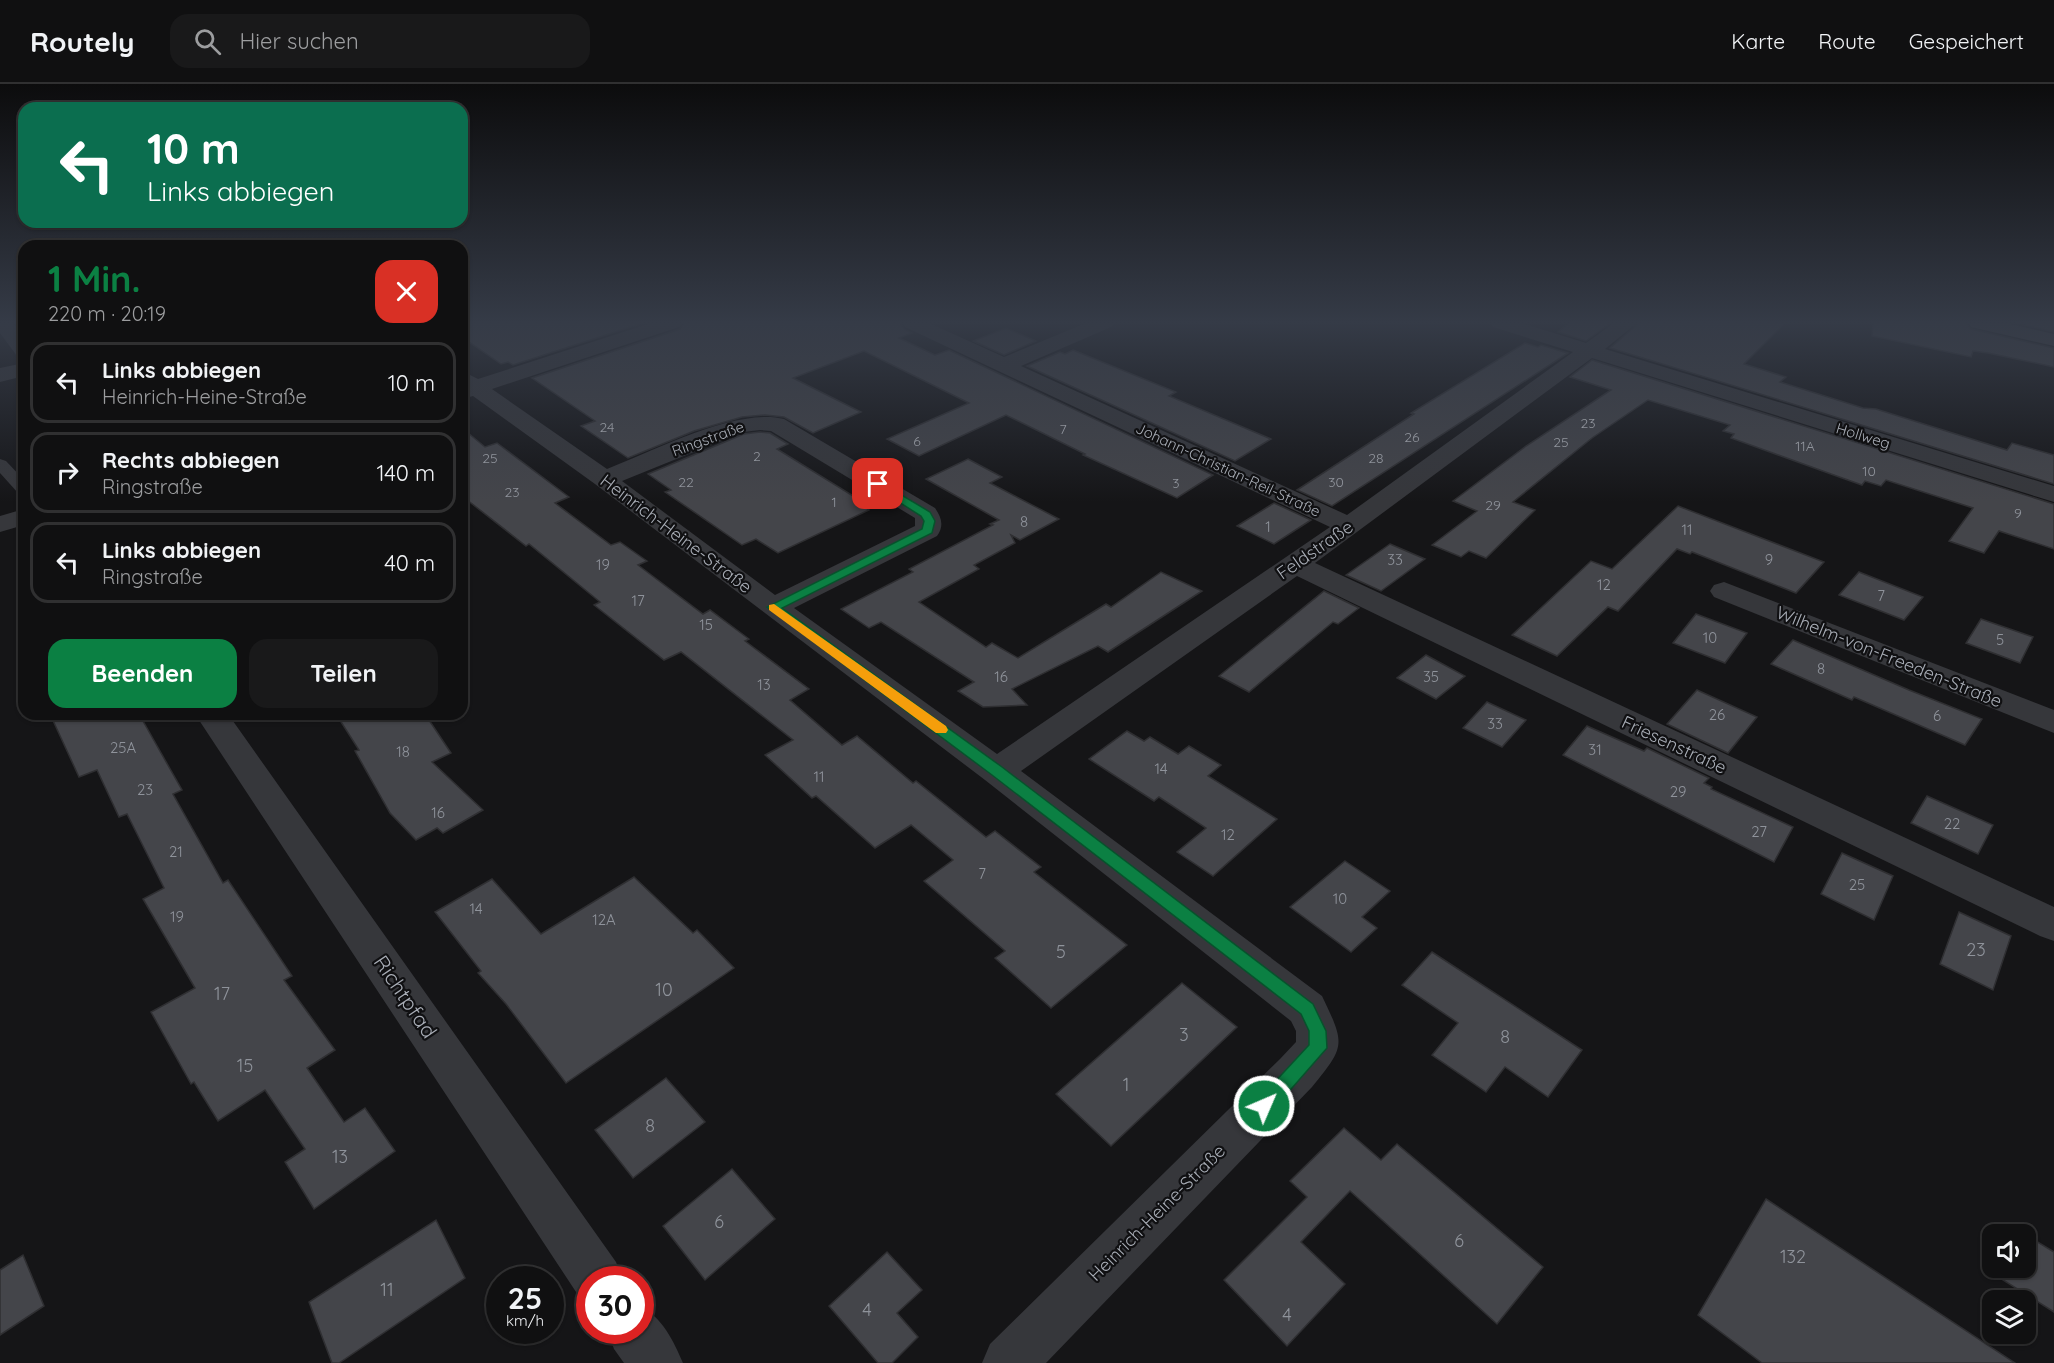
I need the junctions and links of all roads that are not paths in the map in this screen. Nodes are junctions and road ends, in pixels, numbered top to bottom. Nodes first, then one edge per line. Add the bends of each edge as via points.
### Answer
1 (1042, 383) edge
2 (1547, 383) edge
3 (1694, 383) edge
4 (468, 387) edge
5 (0, 464) edge
6 (604, 478) junction
7 (18, 484) edge
8 (2054, 494) edge
9 (18, 520) edge
10 (0, 524) edge
11 (1349, 526) junction
12 (1295, 564) junction
13 (1724, 591) dead end
14 (773, 607) junction
15 (215, 720) edge
16 (2054, 722) edge
17 (997, 771) junction
18 (2054, 925) edge
19 (588, 1266) edge
20 (643, 1344) edge
21 (656, 1363) edge
22 (1009, 1363) edge

1 - 11 street, Johann-Christian-Reil-Straße
2 - 11 street, Feldstraße
3 - 8 street, Hollweg
4 - 6 street, Heinrich-Heine-Straße
5 - 7 lane
6 - 14 street, Heinrich-Heine-Straße
6 - 14 street, Ringstraße via 738,426 768,423 776,424 926,514 928,530
9 - 10 street
11 - 12 street, Feldstraße
12 - 17 street, Feldstraße
12 - 18 street, Friesenstraße
13 - 16 street, Wilhelm-von-Freeden-Straße
14 - 17 street, Heinrich-Heine-Straße
15 - 19 street, Richtpfad
17 - 22 street, Heinrich-Heine-Straße via 1307,1009 1317,1031 1318,1048
20 - 21 street

